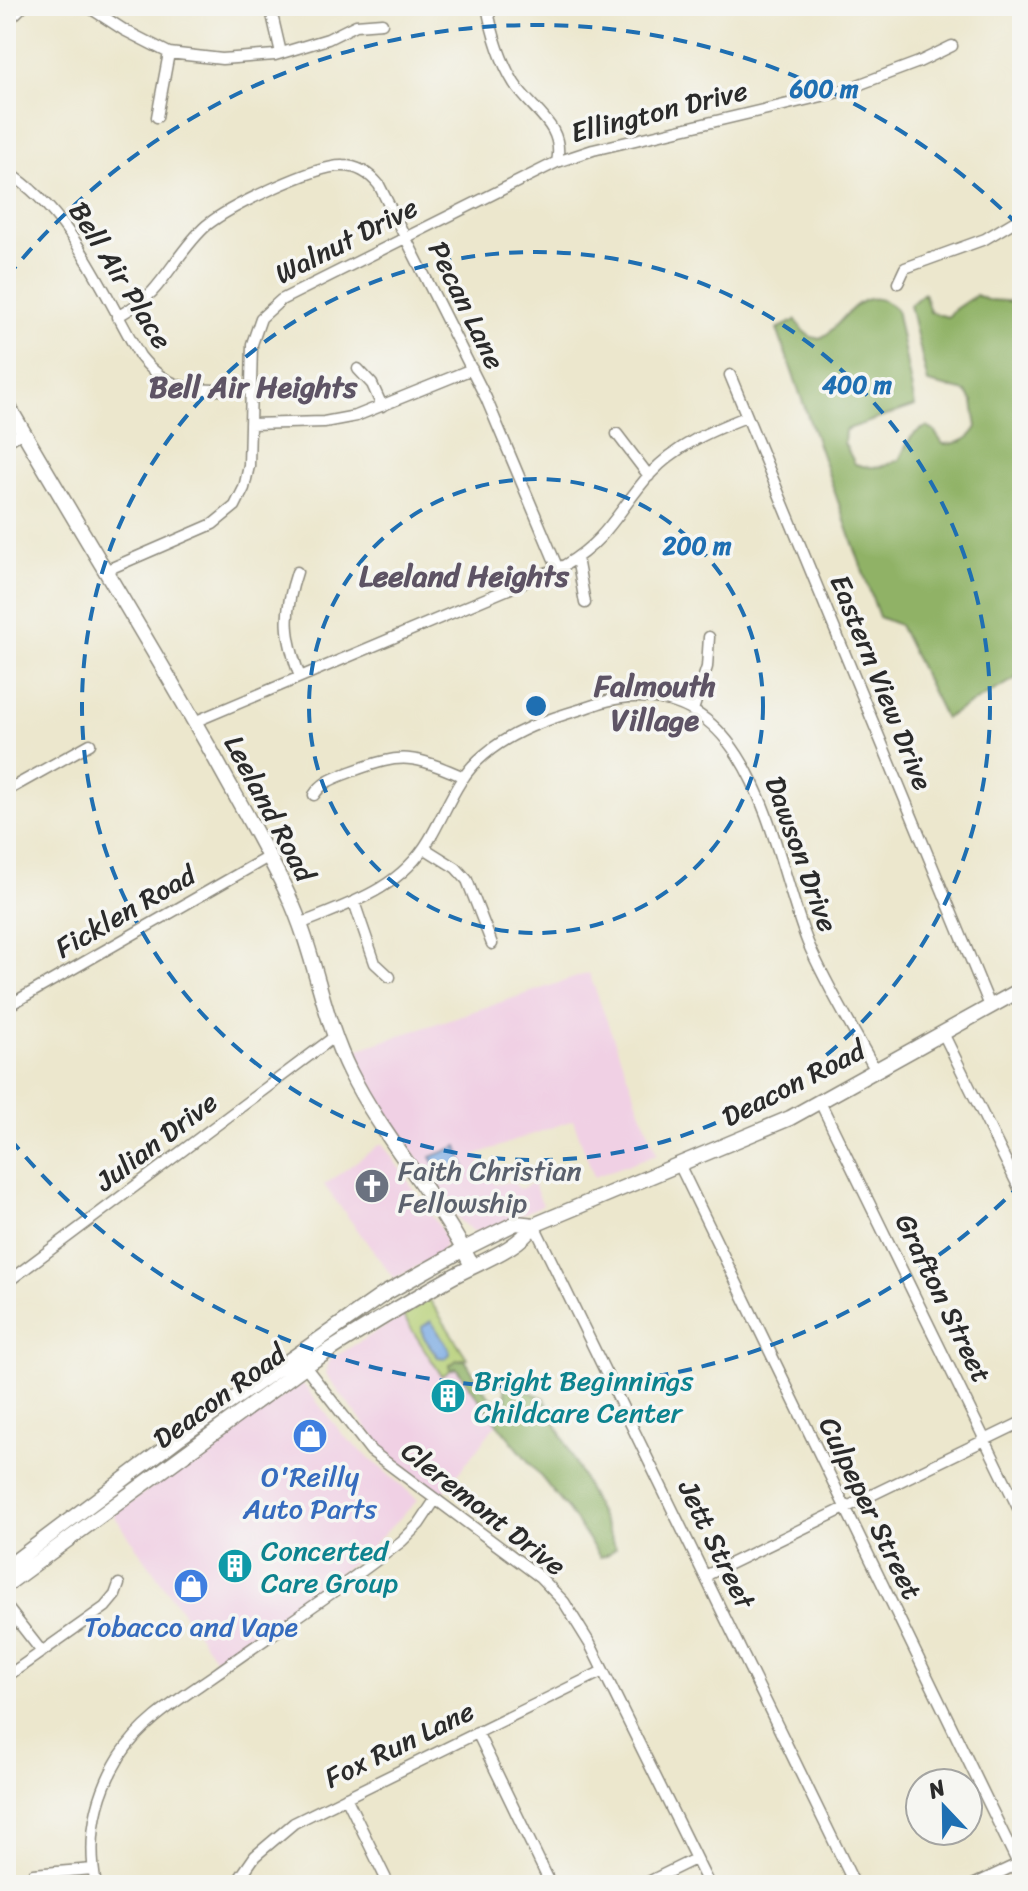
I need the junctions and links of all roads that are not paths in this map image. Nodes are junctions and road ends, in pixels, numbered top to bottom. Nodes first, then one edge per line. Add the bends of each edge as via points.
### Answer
1 (23, 6) edge
2 (87, 6) edge
3 (270, 6) edge
4 (487, 6) edge
5 (6, 23) edge
6 (382, 23) dead end
7 (952, 46) dead end
8 (169, 53) junction
9 (281, 53) junction
10 (157, 117) dead end
11 (557, 162) junction
12 (6, 171) edge
13 (1022, 217) edge
14 (406, 236) junction
15 (898, 283) dead end
16 (117, 317) junction
17 (358, 369) dead end
18 (472, 369) junction
19 (730, 375) dead end
20 (250, 389) junction
21 (6, 402) edge
22 (382, 406) junction
23 (746, 417) junction
24 (250, 424) junction
25 (23, 432) junction
26 (617, 434) dead end
27 (6, 442) edge
28 (649, 476) junction
29 (577, 558) junction
30 (558, 569) junction
31 (107, 570) junction
32 (297, 572) dead end
33 (585, 603) dead end
34 (709, 637) dead end
35 (300, 677) junction
36 (693, 710) junction
37 (194, 722) junction
38 (90, 744) dead end
39 (464, 777) junction
40 (6, 791) edge
41 (314, 795) dead end
42 (424, 848) junction
43 (268, 857) junction
44 (354, 902) junction
45 (300, 924) junction
46 (492, 944) dead end
47 (390, 977) dead end
48 (1022, 989) edge
49 (990, 1006) junction
50 (6, 1007) edge
51 (943, 1033) junction
52 (334, 1037) junction
53 (876, 1071) junction
54 (820, 1102) junction
55 (679, 1164) junction
56 (1022, 1194) edge
57 (534, 1225) junction
58 (464, 1249) junction
59 (472, 1266) junction
60 (6, 1283) edge
61 (300, 1360) junction
62 (1022, 1422) edge
63 (985, 1440) junction
64 (435, 1500) junction
65 (845, 1508) junction
66 (1022, 1516) edge
67 (6, 1568) edge
68 (705, 1576) junction
69 (119, 1584) dead end
70 (6, 1585) edge
71 (6, 1606) edge
72 (42, 1652) junction
73 (603, 1671) junction
74 (6, 1677) edge
75 (477, 1732) junction
76 (346, 1797) junction
77 (695, 1859) junction
78 (1020, 1868) edge
79 (93, 1869) junction
80 (33, 1874) dead end
81 (96, 1885) edge
82 (235, 1885) edge
83 (389, 1885) edge
84 (551, 1885) edge
85 (642, 1885) edge
86 (709, 1885) edge
87 (855, 1885) edge
88 (973, 1885) edge

1 - 5 street
2 - 8 street
3 - 9 street
4 - 11 street via 507,70 557,135
6 - 9 street via 356,25
7 - 11 street, Ellington Drive via 839,92
8 - 9 street via 227,59
8 - 10 street
11 - 14 street, Walnut Drive
12 - 16 street, Bell Air Place via 61,220
13 - 15 street via 985,239 905,268
14 - 16 street, Pecan Lane via 375,180 350,166 331,167 219,216 187,245 151,293
14 - 18 street, Pecan Lane
14 - 20 street, Walnut Drive via 269,309 253,334
16 - 20 street, Bell Air Place via 140,356 166,381 197,390
17 - 22 street
18 - 22 street
18 - 30 street, Pecan Lane
19 - 23 street, Eastern View Drive
20 - 24 street, Walnut Drive
21 - 25 main road, Leeland Road
22 - 24 street via 324,422
23 - 28 street via 691,441
23 - 49 street, Eastern View Drive
24 - 31 street, Walnut Drive via 247,474 228,513
25 - 27 street
25 - 31 main road, Leeland Road
26 - 28 street
28 - 29 street via 605,535
29 - 30 street
29 - 33 street
30 - 35 street
31 - 37 main road, Leeland Road
32 - 35 street via 286,617
34 - 36 street via 707,667
35 - 37 street
36 - 39 street, Dawson Drive via 648,697 612,699 519,733 483,756
36 - 53 street, Dawson Drive via 720,731 748,773 808,943
37 - 43 main road, Leeland Road
38 - 40 street
39 - 41 street via 414,758 391,758 328,780
39 - 42 street, Dawson Drive
42 - 44 street, Dawson Drive via 389,884
42 - 46 street via 467,880
43 - 45 main road, Leeland Road
43 - 50 street, Ficklen Road
44 - 45 street, Dawson Drive
44 - 47 street via 375,963
45 - 52 main road, Leeland Road
48 - 49 main road, Deacon Road
49 - 51 main road, Deacon Road
51 - 53 main road, Deacon Road
51 - 56 street
52 - 58 main road, Leeland Road via 365,1099
52 - 60 street, Julian Drive
53 - 54 main road, Deacon Road
54 - 55 main road, Deacon Road
54 - 63 street, Grafton Street
55 - 57 main road, Deacon Road
55 - 65 street, Culpeper Street
57 - 58 main road, Deacon Road via 516,1223
57 - 59 main road, Deacon Road via 525,1238
57 - 68 street, Jett Street
58 - 59 main road
58 - 61 main road, Deacon Road via 384,1294
59 - 61 main road, Deacon Road
61 - 64 street, Cleremont Drive via 371,1451
61 - 67 main road, Deacon Road via 180,1437
61 - 70 main road, Deacon Road
62 - 63 street
63 - 65 street
63 - 66 street, Grafton Street
64 - 73 street, Cleremont Drive via 552,1588 573,1614
64 - 79 street via 402,1541 176,1702 131,1741 112,1768 98,1805 92,1826
65 - 68 street
65 - 78 street, Culpeper Street
68 - 87 street, Jett Street
69 - 72 street via 105,1607
71 - 72 street
72 - 74 street
73 - 75 street, Fox Run Lane
73 - 77 street, Cleremont Drive
75 - 76 street, Fox Run Lane
75 - 84 street
76 - 82 street, Fox Run Lane via 280,1833
76 - 83 street
77 - 85 street
77 - 86 street, Cleremont Drive
78 - 88 street
79 - 80 street
79 - 81 street

